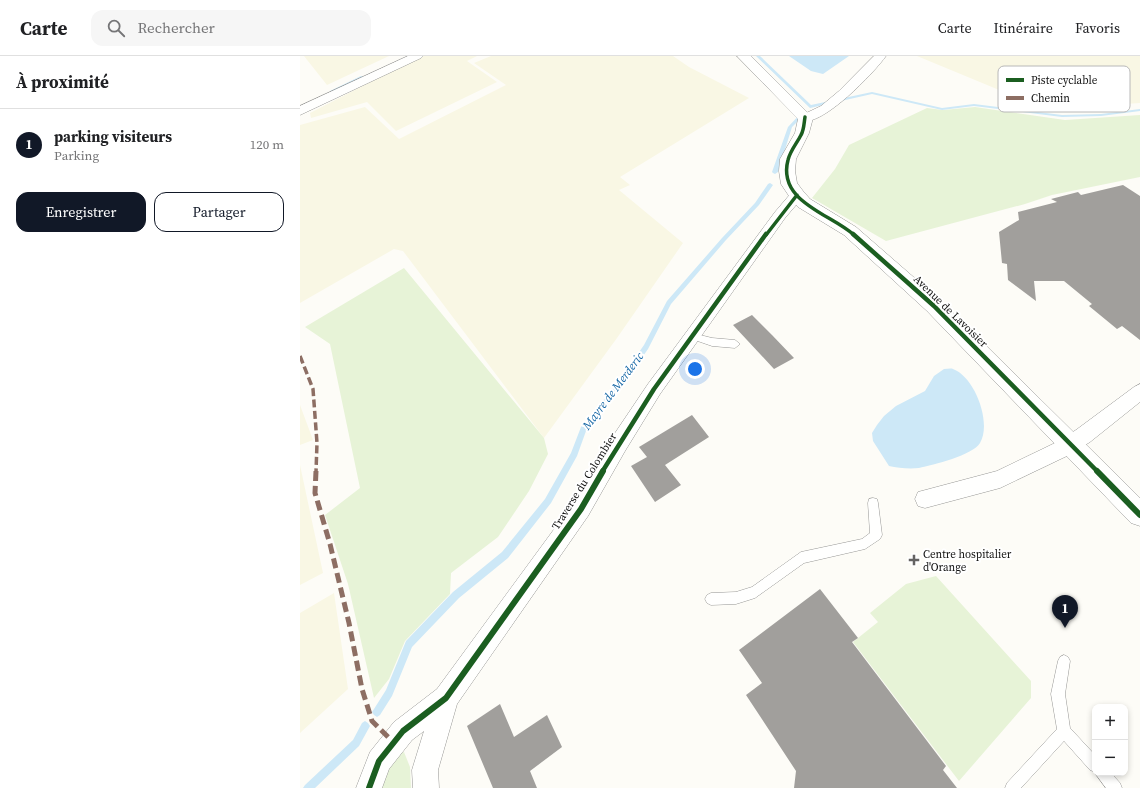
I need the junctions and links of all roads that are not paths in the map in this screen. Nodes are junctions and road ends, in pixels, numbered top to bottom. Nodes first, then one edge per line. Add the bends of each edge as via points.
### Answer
1 (417, 56) edge
2 (744, 56) edge
3 (880, 56) edge
4 (300, 111) edge
5 (803, 115) junction
6 (797, 195) junction
7 (692, 336) junction
8 (735, 344) dead end
9 (1140, 392) edge
10 (1071, 444) junction
11 (925, 499) dead end
12 (873, 503) dead end
13 (1140, 515) edge
14 (711, 599) dead end
15 (1064, 661) dead end
16 (446, 698) junction
17 (1064, 731) junction
18 (1092, 762) edge
19 (1105, 776) edge
20 (369, 788) edge
21 (426, 788) edge
22 (1012, 788) edge
23 (1115, 788) edge

1 - 4 street
2 - 5 street
3 - 5 street via 833,102
5 - 6 street, Avenue de Lavoisier via 802,133 788,159 787,171 789,184
6 - 7 street, Traverse du Colombier
6 - 10 street, Avenue de Lavoisier via 804,203 850,231 934,306
7 - 8 lane via 712,342
7 - 16 street, Traverse du Colombier via 618,445 581,509
9 - 10 street
10 - 11 street via 1000,479
10 - 13 street, Avenue de Lavoisier
12 - 14 lane via 876,535 864,544 801,558 755,592 736,598
15 - 17 lane via 1058,694
16 - 20 street, Traverse du Colombier via 403,731 378,761
16 - 21 street via 425,770
17 - 18 lane
17 - 22 lane
19 - 23 lane

